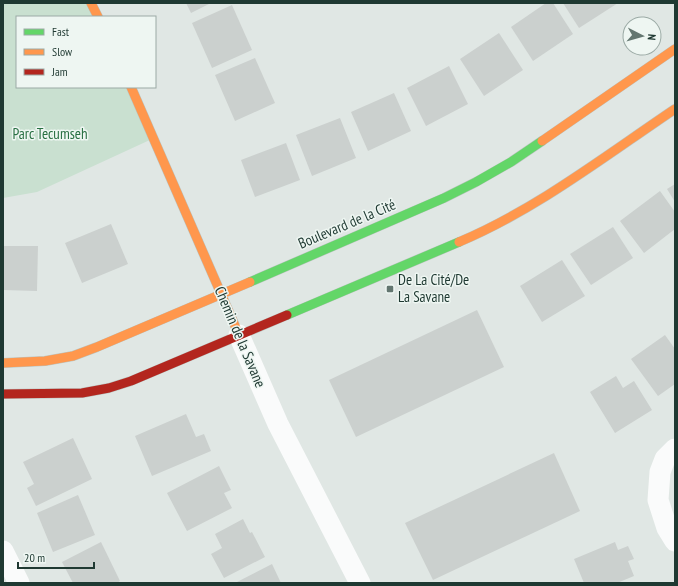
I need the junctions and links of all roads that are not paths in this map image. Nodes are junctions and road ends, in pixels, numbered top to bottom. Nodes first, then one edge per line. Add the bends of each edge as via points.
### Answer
1 (91, 3) edge
2 (98, 16) edge
3 (675, 49) edge
4 (131, 88) edge
5 (675, 109) edge
6 (222, 293) junction
7 (239, 335) junction
8 (3, 363) edge
9 (3, 394) edge
10 (675, 449) edge
11 (675, 541) edge
12 (3, 551) edge
13 (19, 583) edge
14 (360, 583) edge

1 - 2 street
3 - 6 street, Boulevard de la Cité via 511,162 476,182
4 - 6 street, Chemin de la Savane
5 - 7 street via 532,206 504,222
6 - 7 street, Chemin de la Savane
6 - 8 street, Boulevard de la Cité via 73,356 45,361
7 - 9 street via 109,388 82,393
7 - 14 street, Chemin de la Savane via 278,424
10 - 11 street via 665,459 660,472 658,500 667,528
12 - 13 street

